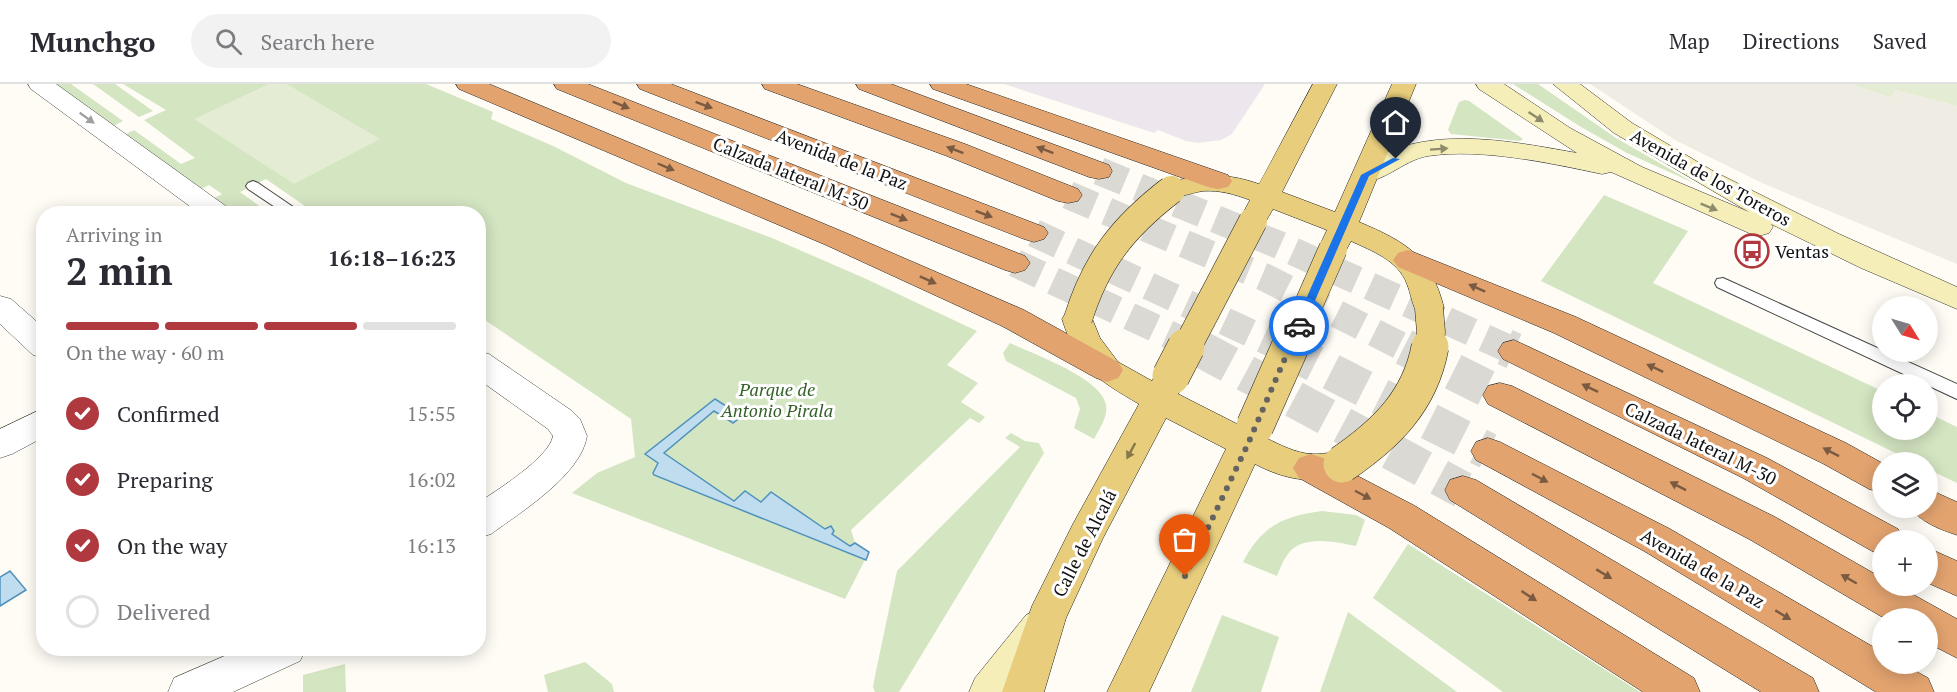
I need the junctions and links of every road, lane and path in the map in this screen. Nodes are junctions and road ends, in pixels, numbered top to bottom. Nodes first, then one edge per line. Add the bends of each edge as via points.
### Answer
1 (40, 84) edge
2 (468, 84) edge
3 (566, 84) edge
4 (649, 84) edge
5 (774, 84) edge
6 (868, 84) edge
7 (942, 84) edge
8 (1325, 84) edge
9 (1404, 84) edge
10 (1488, 84) edge
11 (1565, 84) edge
12 (1099, 171) tunnel mouth
13 (1632, 173) junction
14 (1365, 175) junction
15 (1218, 181) junction
16 (253, 186) dead end
17 (1068, 195) tunnel mouth
18 (207, 206) edge
19 (283, 206) edge
20 (1260, 209) junction
21 (1034, 233) tunnel mouth
22 (1338, 238) junction
23 (1864, 259) junction
24 (1408, 260) junction
25 (1015, 263) tunnel mouth
26 (1723, 283) dead end
27 (1957, 299) edge
28 (0, 306) edge
29 (36, 340) edge
30 (1514, 351) tunnel mouth
31 (486, 368) edge
32 (1107, 370) junction
33 (1164, 388) junction
34 (1957, 392) edge
35 (1500, 395) tunnel mouth
36 (36, 425) edge
37 (1251, 436) junction
38 (0, 445) edge
39 (1488, 451) tunnel mouth
40 (1327, 466) junction
41 (1872, 474) edge
42 (1463, 490) tunnel mouth
43 (1938, 510) edge
44 (486, 517) edge
45 (1957, 520) edge
46 (1872, 533) edge
47 (1938, 570) edge
48 (1957, 580) edge
49 (1901, 608) edge
50 (1046, 618) junction
51 (1938, 629) edge
52 (1957, 640) edge
53 (268, 656) edge
54 (189, 692) edge
55 (990, 692) edge
56 (1023, 692) edge
57 (1128, 692) edge
58 (1679, 692) edge
59 (1798, 692) edge
60 (1913, 692) edge

1 -> 18 street
2 -> 32 highway via 837,238 1013,318
3 -> 25 highway, Calzada lateral M-30
4 -> 21 highway, Avenida de la Paz
17 -> 5 highway
12 -> 6 highway
7 - 15 highway
8 - 20 main road, Calle de Alcalá
9 - 14 main road
10 -> 13 street, Avenida de los Toreros via 1561,133
11 - 23 street, Avenida de los Toreros via 1622,127 1697,174
14 -> 13 street, Avenida de los Toreros via 1412,152 1444,148 1516,152
13 -> 23 street, Avenida de los Toreros via 1761,228
14 - 22 main road
15 - 20 main road
15 - 32 main road, bridge via 1196,182 1171,190 1125,228 1103,256 1086,289 1078,320 1085,341
16 - 19 lane
20 - 22 main road
20 - 33 main road, Calle de Alcalá, bridge
22 - 24 main road
22 - 37 main road, bridge
23 - 27 street, Avenida de los Toreros
24 - 40 main road, bridge via 1424,284 1430,308 1431,340 1421,379 1399,418 1373,444
41 -> 24 highway via 1565,326
26 - 34 lane
28 - 29 street
46 -> 30 highway, Calzada lateral M-30 via 1755,468
31 - 44 street via 568,427 571,438 554,464
32 - 33 main road
33 - 37 main road
33 -> 50 main road, Calle de Alcalá
49 -> 35 highway via 1762,528
36 - 38 street
37 - 40 main road via 1276,459
37 - 57 main road
39 -> 60 highway, Avenida de la Paz via 1657,540
40 -> 58 highway
42 -> 59 highway
43 - 45 highway
47 - 48 highway
50 - 55 street
50 - 56 main road, Calle de Alcalá
51 - 52 highway
53 - 54 street

